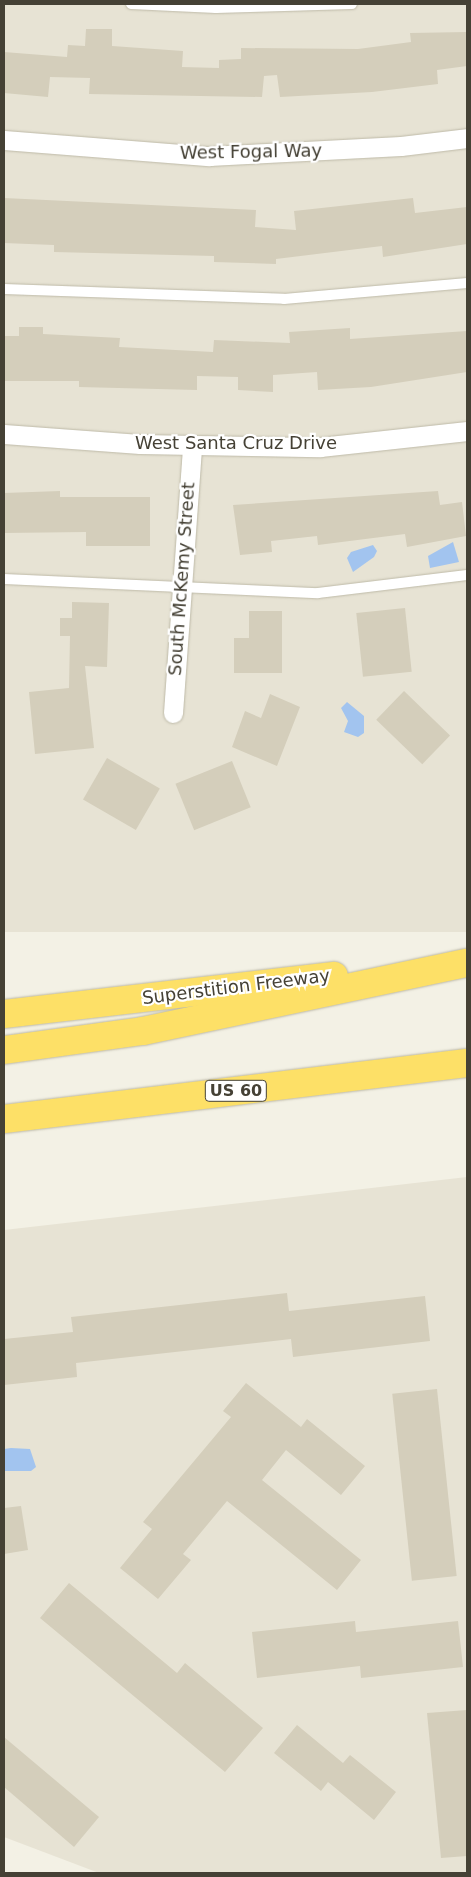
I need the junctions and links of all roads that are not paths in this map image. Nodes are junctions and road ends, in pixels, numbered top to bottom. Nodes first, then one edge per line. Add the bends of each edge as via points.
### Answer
1 (131, 4) edge
2 (352, 4) edge
3 (467, 138) edge
4 (4, 140) edge
5 (467, 282) edge
6 (4, 289) edge
7 (467, 431) edge
8 (4, 434) edge
9 (192, 446) junction
10 (467, 575) edge
11 (4, 579) edge
12 (182, 590) junction
13 (173, 713) dead end
14 (467, 962) edge
15 (4, 1014) edge
16 (4, 1050) edge
17 (467, 1062) edge
18 (4, 1119) edge

1 - 2 lane via 216,8
3 - 4 street, West Fogal Way via 401,146 209,156
5 - 6 lane via 284,299
7 - 9 street, West Santa Cruz Drive via 320,447
8 - 9 street, West Santa Cruz Drive
9 - 12 street, South McKemy Street
10 - 12 lane via 318,593
11 - 12 lane
12 - 13 street, South McKemy Street
14 - 15 highway, Superstition Freeway
14 - 16 highway via 143,1031
17 - 18 highway, US 60

